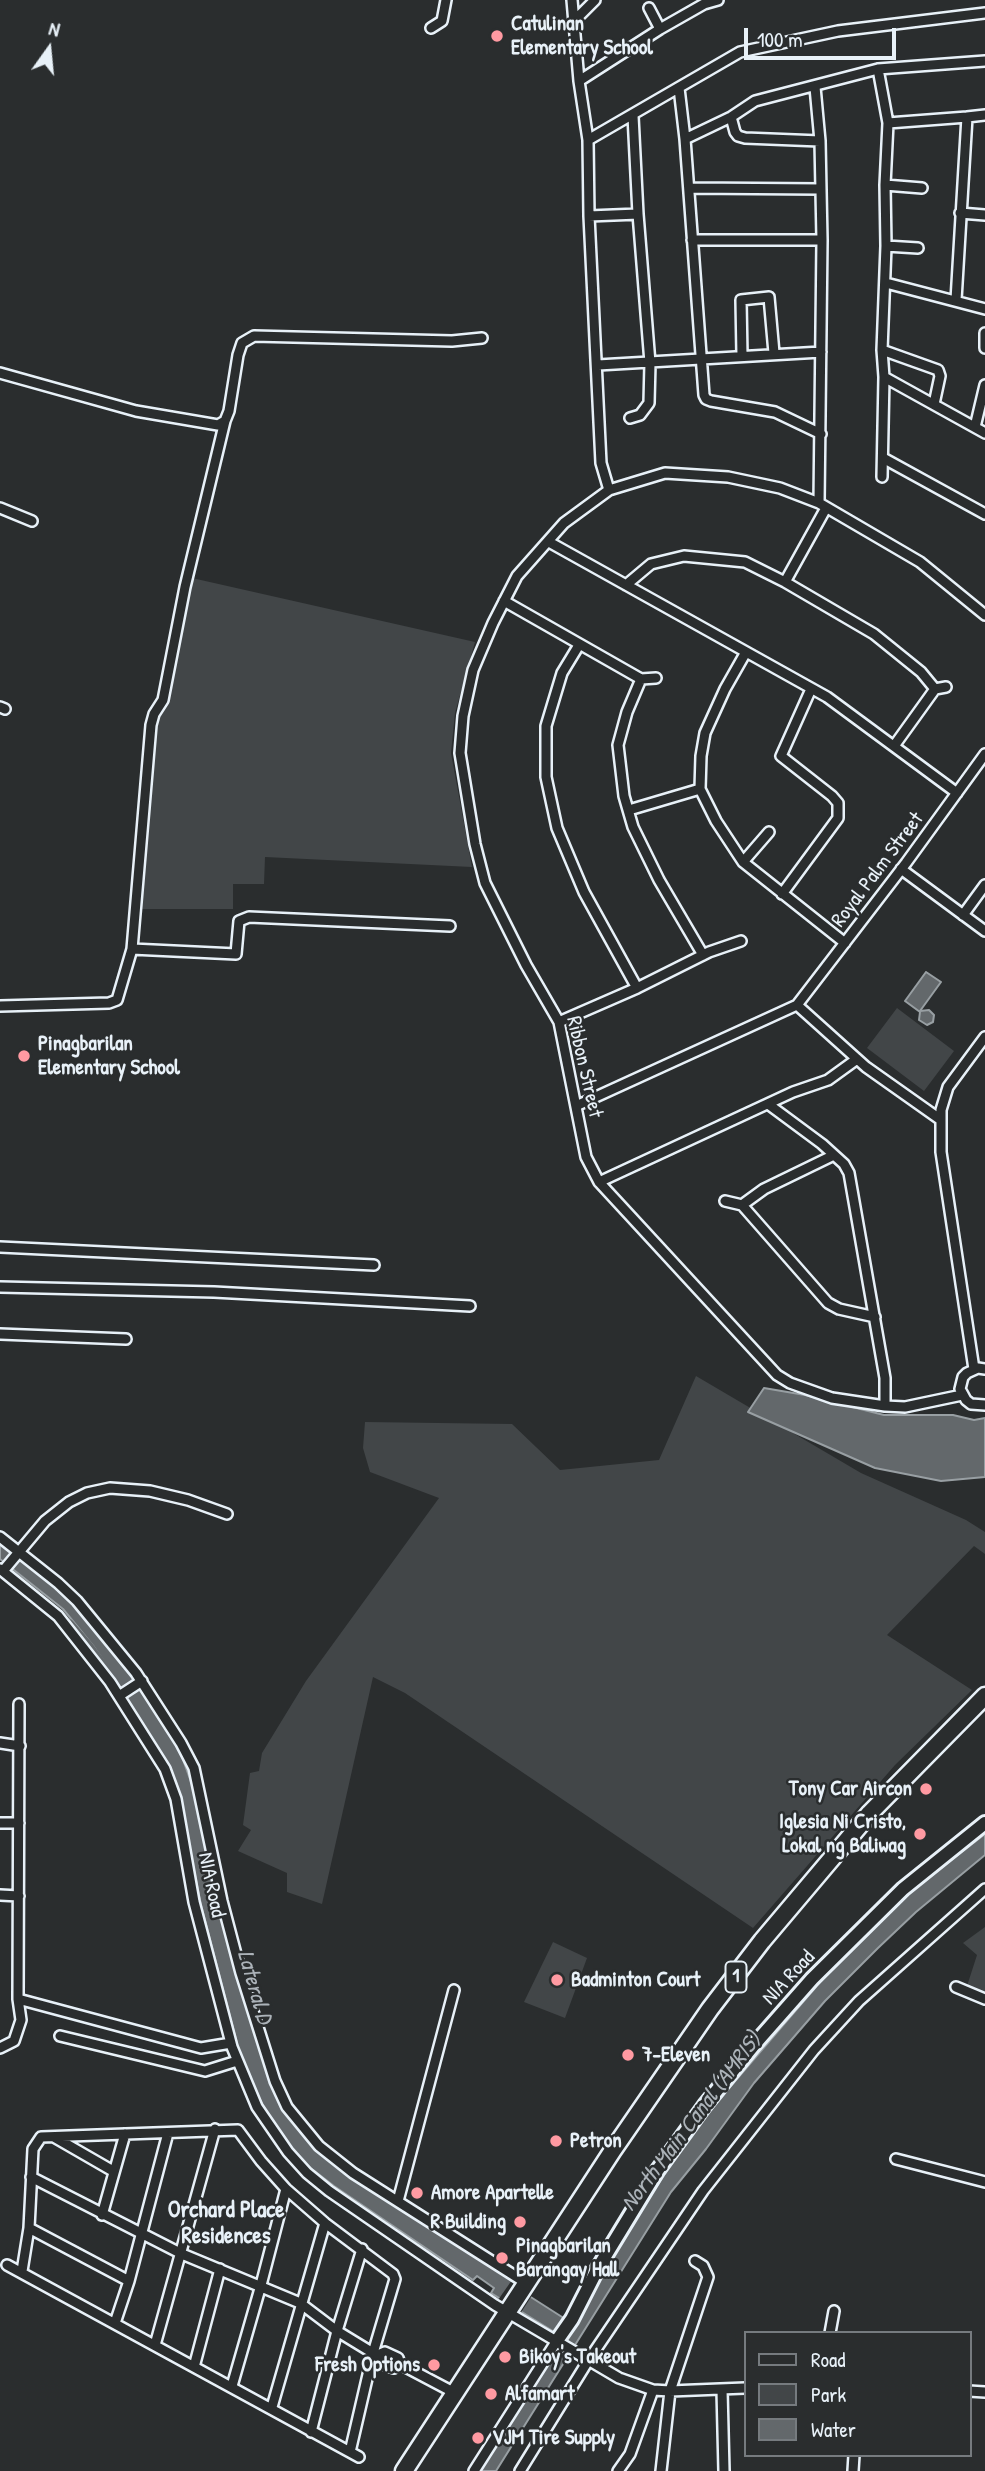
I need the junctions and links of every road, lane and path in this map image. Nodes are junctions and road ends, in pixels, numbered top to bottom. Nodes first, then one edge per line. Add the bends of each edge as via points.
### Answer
1 (446, 0) edge
2 (572, 0) edge
3 (595, 0) edge
4 (718, 0) edge
5 (703, 2) edge
6 (649, 8) dead end
7 (985, 13) edge
8 (573, 22) junction
9 (430, 28) dead end
10 (660, 29) junction
11 (985, 61) edge
12 (878, 69) junction
13 (579, 81) junction
14 (815, 87) junction
15 (680, 88) junction
16 (985, 115) edge
17 (633, 116) junction
18 (731, 117) junction
19 (967, 117) junction
20 (888, 123) junction
21 (685, 139) junction
22 (588, 140) junction
23 (820, 141) junction
24 (885, 185) junction
25 (689, 188) junction
26 (922, 188) dead end
27 (821, 189) junction
28 (960, 213) junction
29 (638, 214) junction
30 (985, 215) edge
31 (589, 216) junction
32 (692, 240) junction
33 (822, 240) junction
34 (886, 246) junction
35 (918, 248) dead end
36 (886, 284) junction
37 (956, 300) junction
38 (985, 309) edge
39 (985, 333) edge
40 (482, 338) dead end
41 (985, 348) edge
42 (883, 350) junction
43 (821, 352) junction
44 (774, 353) junction
45 (743, 356) junction
46 (700, 360) junction
47 (650, 363) junction
48 (598, 365) junction
49 (0, 373) edge
50 (884, 377) junction
51 (985, 385) edge
52 (934, 404) junction
53 (630, 418) dead end
54 (225, 421) junction
55 (975, 427) junction
56 (985, 433) edge
57 (821, 434) junction
58 (883, 458) junction
59 (882, 477) dead end
60 (609, 490) junction
61 (822, 505) junction
62 (0, 508) edge
63 (985, 514) edge
64 (32, 521) dead end
65 (549, 542) junction
66 (785, 582) junction
67 (626, 585) junction
68 (504, 601) junction
69 (985, 615) edge
70 (579, 645) junction
71 (746, 652) junction
72 (656, 678) dead end
73 (641, 679) junction
74 (946, 687) dead end
75 (811, 689) junction
76 (934, 689) junction
77 (894, 746) junction
78 (985, 754) edge
79 (781, 755) junction
80 (769, 757) dead end
81 (700, 789) junction
82 (957, 793) junction
83 (851, 805) dead end
84 (838, 807) junction
85 (629, 810) junction
86 (769, 832) dead end
87 (743, 862) junction
88 (901, 869) junction
89 (985, 886) edge
90 (782, 894) junction
91 (963, 915) junction
92 (450, 926) dead end
93 (985, 931) edge
94 (741, 941) dead end
95 (845, 943) junction
96 (132, 949) junction
97 (703, 955) junction
98 (637, 988) junction
99 (797, 1005) junction
100 (0, 1006) edge
101 (559, 1023) junction
102 (984, 1041) edge
103 (857, 1059) junction
104 (768, 1104) junction
105 (576, 1106) junction
106 (941, 1119) junction
107 (834, 1155) junction
108 (599, 1182) junction
109 (724, 1201) dead end
110 (742, 1205) junction
111 (0, 1247) edge
112 (374, 1265) dead end
113 (0, 1287) edge
114 (470, 1306) dead end
115 (875, 1317) junction
116 (0, 1334) edge
117 (127, 1339) dead end
118 (974, 1369) junction
119 (985, 1369) edge
120 (962, 1395) junction
121 (985, 1405) edge
122 (886, 1406) junction
123 (227, 1514) dead end
124 (0, 1537) edge
125 (17, 1553) junction
126 (4, 1568) edge
127 (140, 1682) junction
128 (122, 1694) junction
129 (985, 1696) edge
130 (19, 1704) dead end
131 (0, 1743) edge
132 (20, 1746) junction
133 (0, 1823) edge
134 (19, 1823) junction
135 (985, 1824) edge
136 (985, 1889) edge
137 (0, 1895) edge
138 (19, 1896) junction
139 (956, 1987) dead end
140 (454, 1990) dead end
141 (18, 1999) junction
142 (985, 1999) edge
143 (60, 2036) dead end
144 (231, 2043) junction
145 (0, 2048) edge
146 (237, 2062) junction
147 (215, 2129) junction
148 (168, 2133) junction
149 (125, 2134) junction
150 (54, 2137) junction
151 (896, 2159) dead end
152 (113, 2171) junction
153 (31, 2176) junction
154 (985, 2182) edge
155 (286, 2189) junction
156 (398, 2201) junction
157 (102, 2215) junction
158 (325, 2223) junction
159 (29, 2228) junction
160 (142, 2232) junction
161 (362, 2249) junction
162 (181, 2254) junction
163 (695, 2261) dead end
164 (7, 2265) dead end
165 (220, 2269) junction
166 (22, 2271) junction
167 (129, 2281) junction
168 (261, 2285) junction
169 (524, 2285) junction
170 (300, 2303) junction
171 (508, 2310) junction
172 (834, 2311) dead end
173 (115, 2323) junction
174 (337, 2331) junction
175 (830, 2331) edge
176 (155, 2345) junction
177 (562, 2345) junction
178 (376, 2354) junction
179 (588, 2361) junction
180 (194, 2367) junction
181 (232, 2386) junction
182 (744, 2388) edge
183 (653, 2390) junction
184 (722, 2390) junction
185 (670, 2391) junction
186 (455, 2393) junction
187 (272, 2407) junction
188 (311, 2431) junction
189 (350, 2452) junction
190 (359, 2457) dead end
191 (404, 2471) edge
192 (474, 2471) edge
193 (520, 2471) edge
194 (618, 2471) edge
195 (660, 2471) edge
196 (724, 2471) edge

1 - 9 street via 442,21
2 - 8 street
3 - 8 street
4 - 5 street
5 - 10 street
6 - 10 street
7 - 15 street via 838,31 740,52
8 - 13 street
10 - 13 street
11 - 12 street
12 - 14 street
12 - 20 street
13 - 22 street
14 - 18 street via 755,101
14 - 23 street
15 - 17 street
15 - 21 street
16 - 19 street
17 - 22 street
17 - 29 street
18 - 21 street
18 - 23 street via 735,132 745,138
19 - 20 street
19 - 28 street
20 - 24 street
21 - 25 street
22 - 31 street
23 - 27 street
24 - 26 street
24 - 34 street
25 - 27 street
25 - 32 street
27 - 33 street
28 - 30 street
28 - 37 street
29 - 31 street
29 - 47 street
31 - 48 street
32 - 33 street
32 - 46 street
33 - 43 street
34 - 35 street
34 - 36 street
36 - 37 street
36 - 42 street
37 - 38 street
39 - 41 street
40 - 54 street via 254,337 242,343
42 - 50 street
42 - 52 street via 938,370
43 - 44 street
43 - 57 street
44 - 45 street
44 - 45 street via 769,297 741,300
45 - 46 street
46 - 47 street
46 - 57 street via 706,399 775,412
47 - 48 street
47 - 53 street via 649,403 640,415
48 - 60 street via 601,463
49 - 54 street via 136,411 218,425
50 - 52 street
50 - 58 street
51 - 55 street
52 - 55 street
54 - 96 street via 163,700 151,725
55 - 56 street
57 - 61 street
58 - 59 street
58 - 63 street
60 - 61 street, Ribbon Street via 665,473 703,475 780,488
60 - 65 street, Ribbon Street via 564,523
61 - 66 street
61 - 69 street, Ribbon Street via 920,562
62 - 64 street
65 - 67 street
65 - 68 street, Ribbon Street via 517,576
66 - 67 street via 745,562 684,556 650,564
66 - 76 street via 874,634 921,672
67 - 71 street
68 - 70 street
68 - 101 street, Ribbon Street via 473,670 460,753 485,883
70 - 73 street
70 - 98 street via 562,673 546,726 546,777 557,828 584,892
71 - 75 street
71 - 81 street via 705,733
72 - 73 street
73 - 85 street via 618,746
74 - 76 street
75 - 77 street
75 - 79 street
76 - 77 street
77 - 82 street
78 - 82 street, Royal Palm Street
79 - 80 street
79 - 84 street via 832,796
81 - 85 street
81 - 87 street
82 - 88 street, Royal Palm Street
83 - 84 street
84 - 90 street via 838,818
85 - 97 street via 659,880
86 - 87 street
87 - 90 street
88 - 91 street
88 - 95 street, Royal Palm Street
89 - 91 street
90 - 95 street
91 - 93 street
92 - 96 street via 249,917 239,921 236,954
94 - 97 street
95 - 99 street, Royal Palm Street
96 - 100 street via 117,1000
97 - 98 street
98 - 101 street
99 - 103 street
99 - 105 street
101 - 105 street, Ribbon Street
102 - 106 street via 948,1087
103 - 104 street via 828,1080
103 - 106 street
104 - 107 street
104 - 108 street
105 - 108 street, Ribbon Street via 586,1157
106 - 118 street via 941,1152
107 - 110 street via 764,1189
107 - 115 street via 849,1173
108 - 122 street, Ribbon Street via 777,1376 832,1398
109 - 110 street
110 - 115 street via 828,1303
111 - 112 street
113 - 114 street via 214,1292
115 - 122 street
116 - 117 street
118 - 119 street
118 - 120 street via 963,1377
120 - 121 street via 971,1404
120 - 122 street, Ribbon Street via 905,1407
123 - 125 street via 150,1491 110,1488 69,1502
124 - 125 street
125 - 126 street
125 - 127 street via 77,1601
126 - 128 street, NIA Road via 58,1616
127 - 128 street
127 - 156 street via 194,1768 241,1973 287,2107 319,2146
128 - 144 street, NIA Road via 171,1783 194,1902
129 - 169 highway, 1 via 870,1813 762,1941 682,2049
130 - 132 street
131 - 132 street
132 - 134 street
133 - 134 street
134 - 138 street
135 - 177 street, NIA Road via 903,1889 812,1979 705,2105 657,2171 597,2268
136 - 179 street via 859,2001 814,2050 703,2191
137 - 138 street
138 - 141 street
139 - 142 street
140 - 156 street
141 - 144 street via 201,2048
141 - 145 street via 21,2020 14,2041
143 - 146 street via 205,2071
144 - 146 street, NIA Road
146 - 171 street, NIA Road via 271,2132 307,2172
147 - 148 street
147 - 155 street via 238,2130
147 - 162 street
148 - 149 street
148 - 160 street
149 - 150 street
149 - 152 street
150 - 152 street
150 - 153 street via 41,2137 35,2144
151 - 154 street
152 - 157 street
153 - 157 street
153 - 159 street
155 - 158 street
155 - 168 street
156 - 169 street
157 - 160 street
158 - 161 street
158 - 170 street
159 - 166 street
159 - 167 street
160 - 162 street
160 - 167 street
161 - 174 street
161 - 178 street via 395,2279
162 - 165 street
162 - 176 street
163 - 185 street via 704,2266 708,2277
164 - 166 street
165 - 168 street
165 - 180 street
166 - 173 street
167 - 173 street
168 - 170 street
168 - 181 street
169 - 171 highway, 1
170 - 174 street
170 - 187 street
171 - 177 street, NIA Road
171 - 186 highway, 1
172 - 175 street
173 - 176 street
174 - 178 street
174 - 188 street
176 - 180 street
177 - 179 street, NIA Road
177 - 192 street, NIA Road
178 - 186 street via 392,2355 400,2364
178 - 189 street
179 - 183 street, NIA Road
179 - 193 street
180 - 181 street
181 - 187 street
182 - 184 street, NIA Road
183 - 185 street, NIA Road
183 - 194 street via 630,2454
184 - 185 street, NIA Road
184 - 196 street
185 - 195 street
186 - 191 highway, 1
187 - 188 street
188 - 189 street
189 - 190 street

